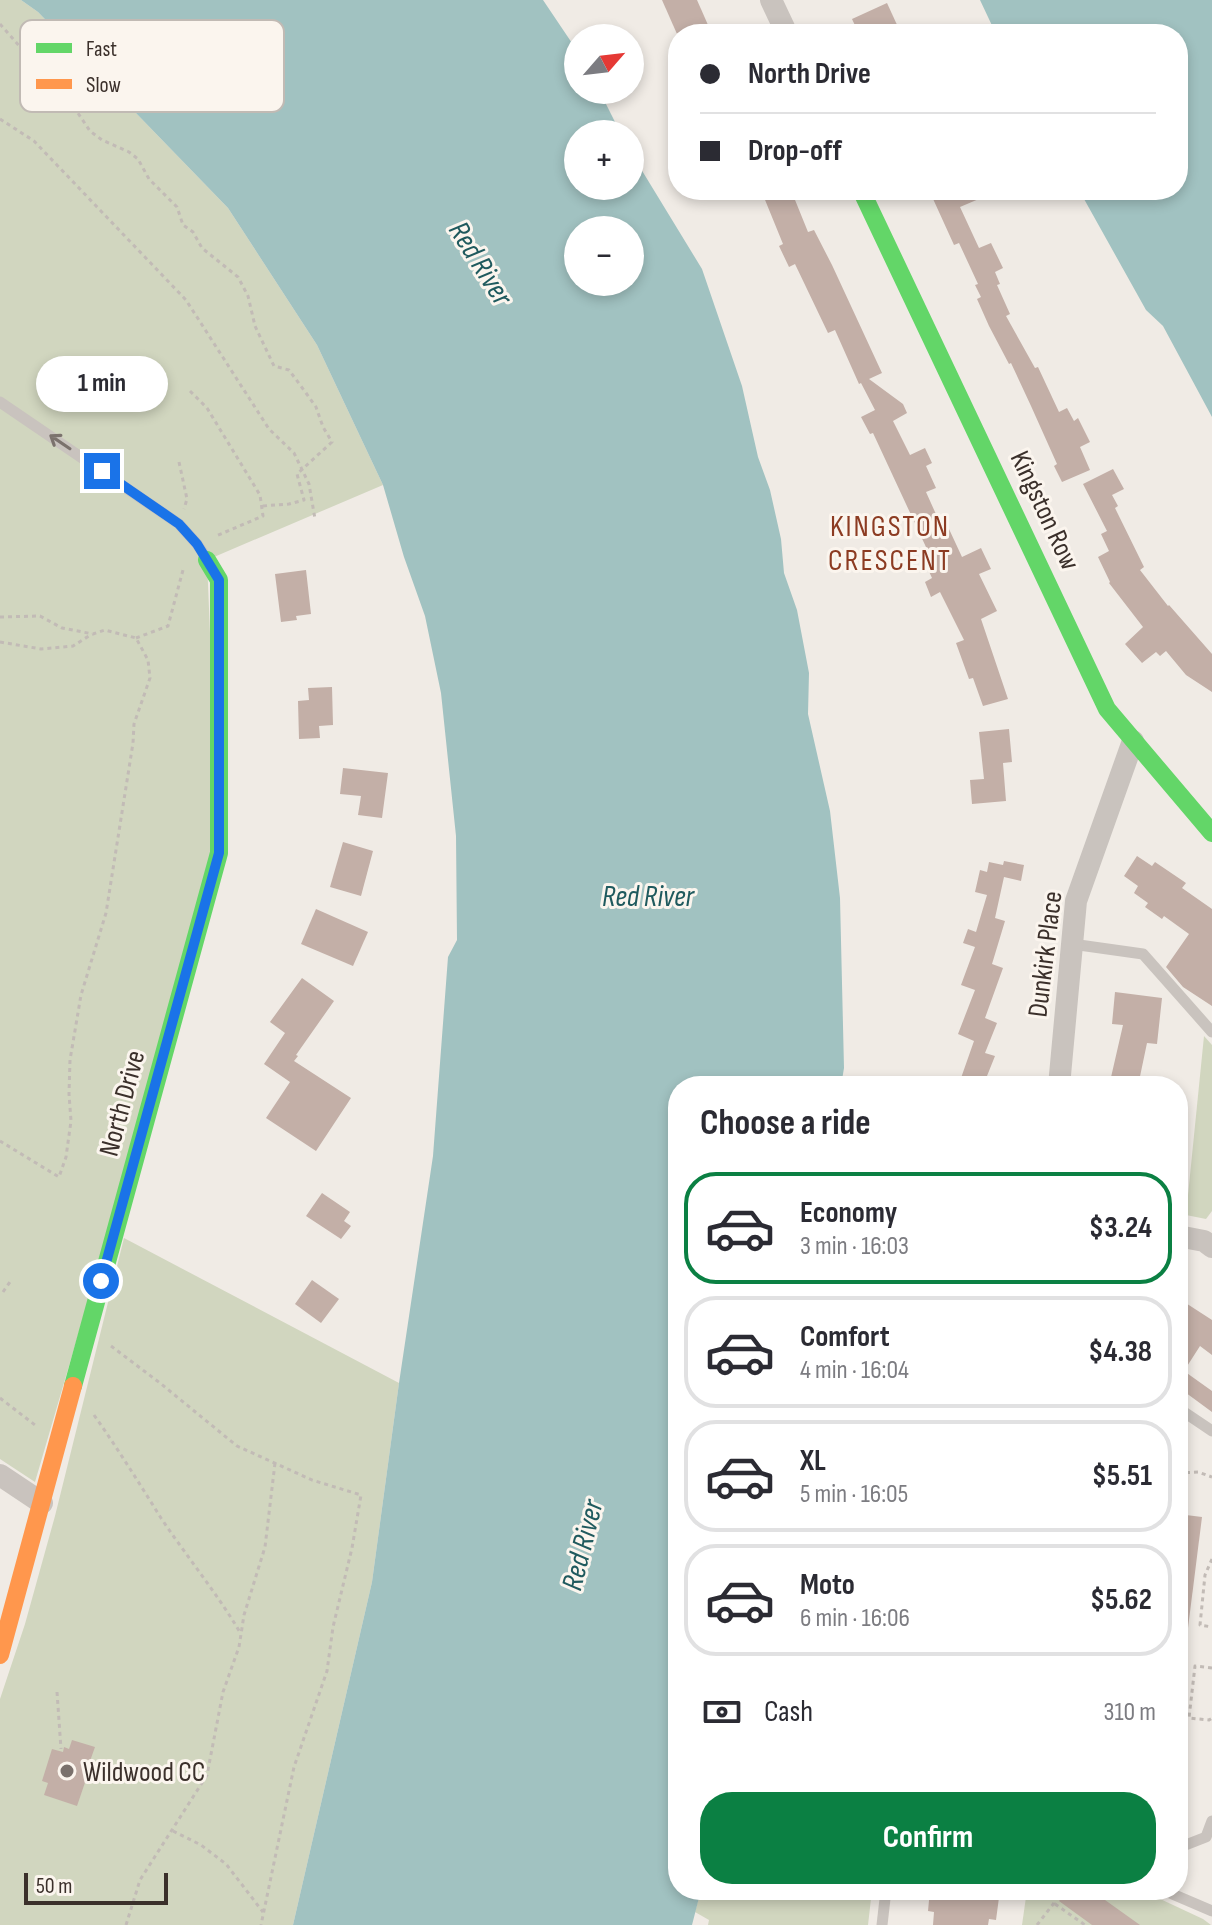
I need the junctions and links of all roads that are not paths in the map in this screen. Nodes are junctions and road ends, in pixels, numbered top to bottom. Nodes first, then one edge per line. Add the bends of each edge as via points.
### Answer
1 (771, 0) edge
2 (782, 24) edge
3 (866, 200) edge
4 (0, 402) edge
5 (202, 552) joint
6 (1133, 741) junction
7 (1212, 833) edge
8 (1072, 944) junction
9 (1212, 1032) edge
10 (1060, 1076) edge
11 (1188, 1237) edge
12 (1209, 1240) edge
13 (1188, 1415) edge
14 (1212, 1431) edge
15 (0, 1475) edge
16 (42, 1503) junction
17 (0, 1655) edge
18 (1212, 1821) edge
19 (1188, 1844) edge
20 (885, 1900) edge
21 (1186, 1900) edge
22 (1212, 1911) edge
23 (882, 1925) edge

1 - 2 street
3 - 6 street, Kingston Row via 1107,709
5 -> 4 lane via 179,524
5 - 16 street, North Drive via 219,580 219,853
6 - 7 street, Kingston Row
6 - 8 street, Dunkirk Place via 1076,901
8 - 9 lane via 1143,954
8 - 10 street, Dunkirk Place
11 - 12 street
13 - 14 lane
15 - 16 street
16 - 17 street, North Drive
18 - 19 lane via 1206,1837
20 - 23 lane
21 - 22 lane

